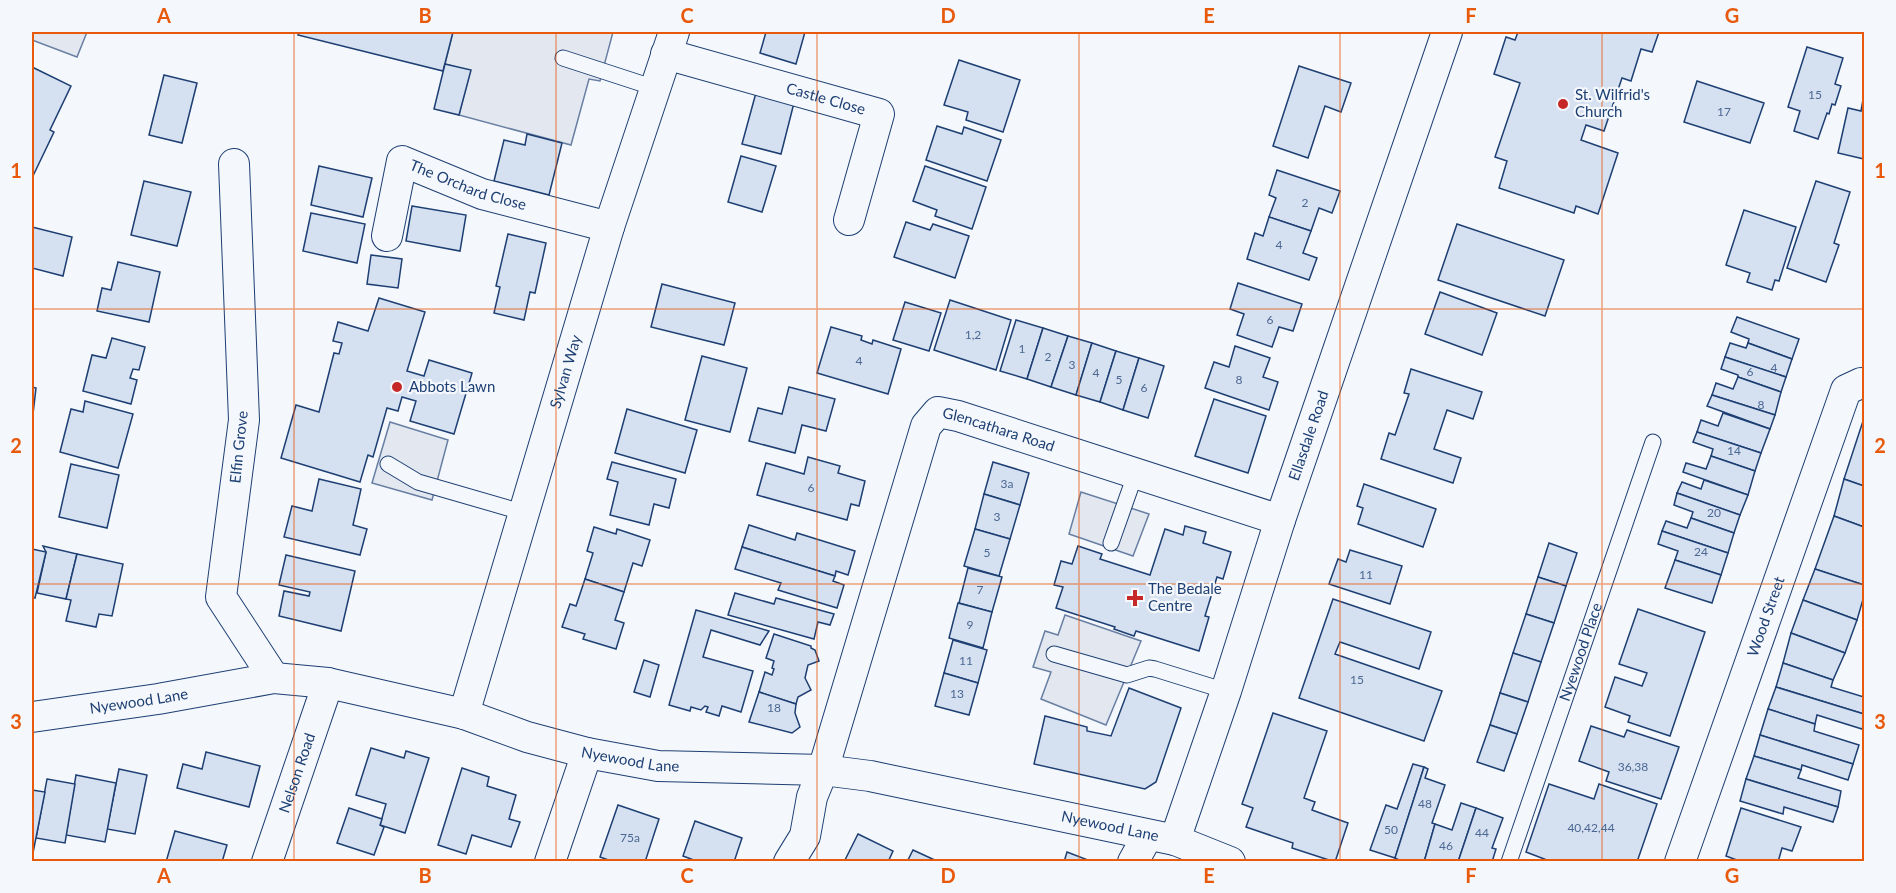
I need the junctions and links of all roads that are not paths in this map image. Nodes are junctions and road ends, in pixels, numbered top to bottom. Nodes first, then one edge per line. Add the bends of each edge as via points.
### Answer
1 (1447, 32) edge
2 (670, 43) edge
3 (563, 58) dead end
4 (656, 88) junction
5 (234, 164) dead end
6 (849, 220) dead end
7 (609, 227) junction
8 (387, 236) dead end
9 (1863, 383) edge
10 (1653, 442) dead end
11 (388, 464) dead end
12 (1135, 474) junction
13 (525, 513) junction
14 (1280, 520) junction
15 (1111, 543) dead end
16 (1054, 654) dead end
17 (274, 678) junction
18 (328, 683) junction
19 (1226, 691) junction
20 (464, 714) junction
21 (32, 717) edge
22 (587, 753) junction
23 (823, 770) junction
24 (1161, 838) junction
25 (267, 861) edge
26 (550, 861) edge
27 (789, 861) edge
28 (1133, 861) edge
29 (1230, 861) edge
30 (1509, 861) edge
31 (1680, 861) edge

1 - 14 street, Ellasdale Road
2 - 4 street, Sylvan Way
2 - 6 street, Castle Close via 879,114
3 - 4 lane
4 - 7 street, Sylvan Way
5 - 17 street, Elfin Grove via 244,420 221,597
7 - 8 street, The Orchard Close via 482,194 402,161
7 - 13 street, Sylvan Way
9 - 31 street, Wood Street via 1846,390
10 - 30 lane, Nyewood Place
11 - 13 lane via 418,482
12 - 14 street, Glencathara Road
12 - 15 lane
12 - 23 street, Glencathara Road via 938,412 926,426
13 - 20 street, Sylvan Way
14 - 19 street, Ellasdale Road
16 - 19 lane via 1127,675 1155,669
17 - 18 street, Nyewood Lane
17 - 21 street, Nyewood Lane
18 - 20 street, Nyewood Lane
18 - 25 street, Nelson Road
19 - 24 street, Ellasdale Road
20 - 22 street, Nyewood Lane via 526,738
22 - 23 street, Nyewood Lane via 658,766
22 - 26 street
23 - 24 street, Nyewood Lane via 870,776
23 - 27 street via 812,797 805,836
24 - 28 street, Ellasdale Road
24 - 29 street, Nyewood Lane

